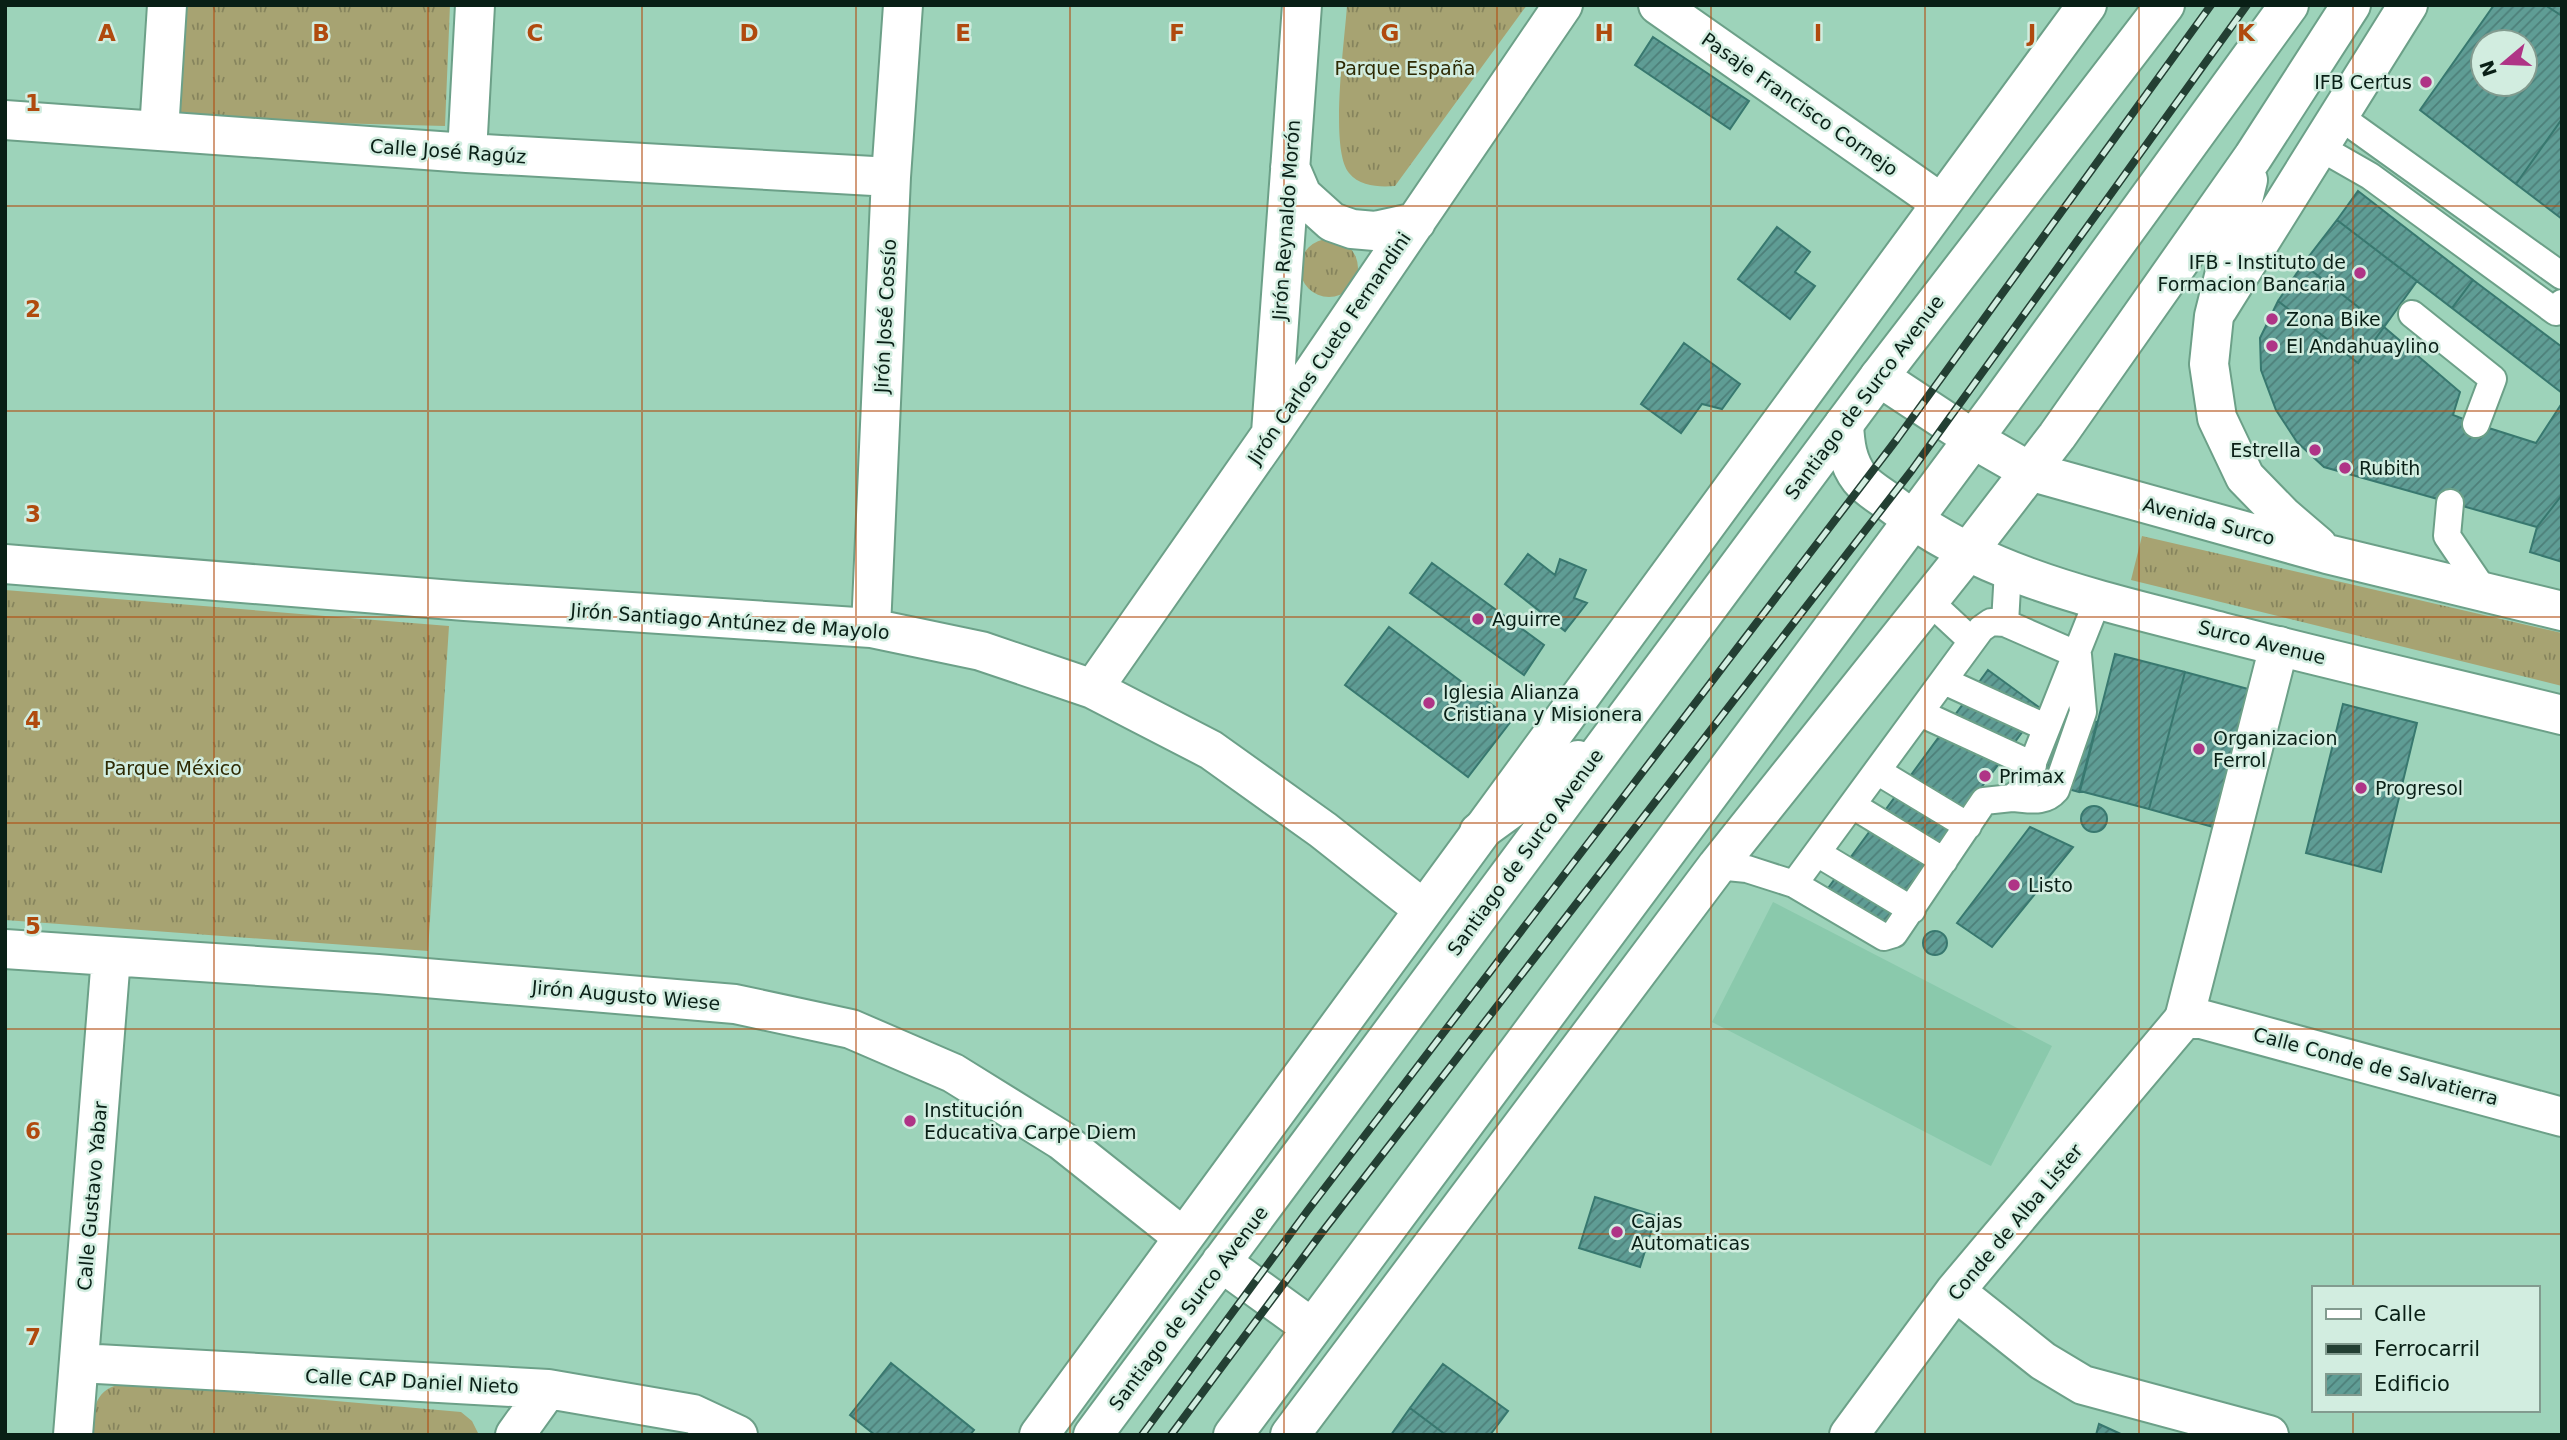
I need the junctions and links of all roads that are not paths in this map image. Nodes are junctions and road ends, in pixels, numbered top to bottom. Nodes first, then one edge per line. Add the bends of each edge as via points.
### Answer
1 (167, 5) edge
2 (475, 5) edge
3 (903, 5) edge
4 (1302, 5) edge
5 (1563, 5) edge
6 (1658, 5) edge
7 (2087, 5) edge
8 (2165, 5) edge
9 (2288, 5) edge
10 (2351, 5) edge
11 (2408, 5) edge
12 (5, 120) edge
13 (159, 131) junction
14 (2330, 132) junction
15 (467, 153) junction
16 (2253, 157) junction
17 (1290, 167) junction
18 (891, 177) junction
19 (1941, 202) junction
20 (1416, 222) junction
21 (2562, 276) edge
22 (2562, 303) edge
23 (2412, 314) dead end
24 (2214, 316) junction
25 (1879, 377) junction
26 (1844, 424) junction
27 (2476, 424) dead end
28 (1271, 434) junction
29 (1973, 439) junction
30 (2029, 471) junction
31 (2450, 503) dead end
32 (1913, 521) junction
33 (1967, 553) junction
34 (2327, 554) junction
35 (5, 564) edge
36 (2008, 570) junction
37 (2485, 592) junction
38 (2098, 599) junction
39 (1929, 601) junction
40 (2562, 611) edge
41 (2005, 623) junction
42 (871, 628) junction
43 (1972, 641) junction
44 (2279, 646) junction
45 (2078, 655) junction
46 (1944, 681) junction
47 (1093, 690) junction
48 (1920, 713) junction
49 (2562, 715) edge
50 (2045, 727) junction
51 (1608, 739) junction
52 (2034, 765) junction
53 (1877, 771) junction
54 (2012, 797) junction
55 (1852, 805) junction
56 (1968, 826) junction
57 (1479, 832) junction
58 (1817, 853) junction
59 (1944, 861) junction
60 (1717, 866) junction
61 (1794, 884) junction
62 (1423, 909) junction
63 (1912, 910) junction
64 (5, 949) edge
65 (111, 957) junction
66 (2187, 1018) junction
67 (2562, 1117) edge
68 (1183, 1237) junction
69 (1221, 1262) junction
70 (1955, 1292) junction
71 (1312, 1328) junction
72 (79, 1363) junction
73 (548, 1389) junction
74 (73, 1435) edge
75 (515, 1435) edge
76 (738, 1435) edge
77 (1039, 1435) edge
78 (1093, 1435) edge
79 (1233, 1435) edge
80 (1290, 1435) edge
81 (1849, 1435) edge
82 (2269, 1435) edge

1 - 13 street
2 - 15 street
3 - 18 street, Jirón José Cossío
4 - 17 street, Jirón Reynaldo Morón
5 - 20 street, Jirón Carlos Cueto Fernandini
6 - 19 street, Pasaje Francisco Cornejo
7 - 19 street
8 - 25 street, Santiago de Surco Avenue
9 - 29 street
10 - 16 street
11 - 14 street
12 - 13 street, Calle José Ragúz
13 - 15 street, Calle José Ragúz
14 - 21 lane
14 - 22 lane via 2370,176 2556,312
14 - 24 street
15 - 18 street, Calle José Ragúz
16 - 24 street
16 - 30 street
17 - 20 street via 1302,195 1332,222 1375,231
17 - 28 street, Jirón Reynaldo Morón
18 - 42 street, Jirón José Cossío
19 - 57 street
20 - 28 street, Jirón Carlos Cueto Fernandini
23 - 27 lane via 2493,379
24 - 34 street via 2209,364 2217,418 2239,465 2283,516
25 - 26 street, Santiago de Surco Avenue
25 - 29 street, Avenida Surco
26 - 32 street via 1846,454 1860,480
26 - 51 street, Santiago de Surco Avenue
28 - 47 street, Jirón Carlos Cueto Fernandini
29 - 30 street, Avenida Surco
29 - 32 street
30 - 33 street
30 - 34 street, Avenida Surco
31 - 37 lane via 2447,536
32 - 33 street
32 - 71 street
33 - 36 street, Surco Avenue
33 - 39 street
34 - 37 street, Avenida Surco
35 - 42 street, Jirón Santiago Antúnez de Mayolo
36 - 38 street, Surco Avenue
36 - 41 lane
37 - 40 street, Avenida Surco
38 - 44 street, Surco Avenue
38 - 45 lane
39 - 43 lane
39 - 60 street
41 - 43 lane via 1991,622
41 - 45 lane
42 - 47 street, Jirón Santiago Antúnez de Mayolo via 981,651
43 - 46 lane
44 - 49 street, Surco Avenue
44 - 66 street
45 - 50 lane
45 - 54 lane via 2083,712 2056,790 2049,798 2038,800
46 - 48 lane
46 - 50 lane
47 - 62 street, Jirón Santiago Antúnez de Mayolo via 1211,750
48 - 52 lane
48 - 53 lane
50 - 52 lane
51 - 57 street
51 - 69 street, Santiago de Surco Avenue
52 - 54 lane via 2022,790
53 - 55 lane
53 - 56 lane
54 - 56 lane via 1984,801
55 - 58 lane
55 - 59 lane
56 - 59 lane
57 - 62 street
58 - 61 lane
58 - 63 lane
59 - 63 lane
60 - 61 lane via 1747,869
60 - 80 street
61 - 63 lane via 1884,937 1894,934
62 - 68 street
64 - 65 street, Jirón Augusto Wiese
65 - 68 street, Jirón Augusto Wiese via 735,1004 850,1029 953,1073 1050,1134
65 - 72 street, Calle Gustavo Yabar
66 - 67 street, Calle Conde de Salvatierra
66 - 70 street, Conde de Alba Lister
68 - 77 street
69 - 71 street
69 - 78 street, Santiago de Surco Avenue
70 - 81 street, Conde de Alba Lister
70 - 82 street via 2043,1361 2083,1385
71 - 79 street
72 - 73 street, Calle CAP Daniel Nieto
72 - 74 street, Calle Gustavo Yabar
73 - 75 street
73 - 76 street, Calle CAP Daniel Nieto via 693,1414

